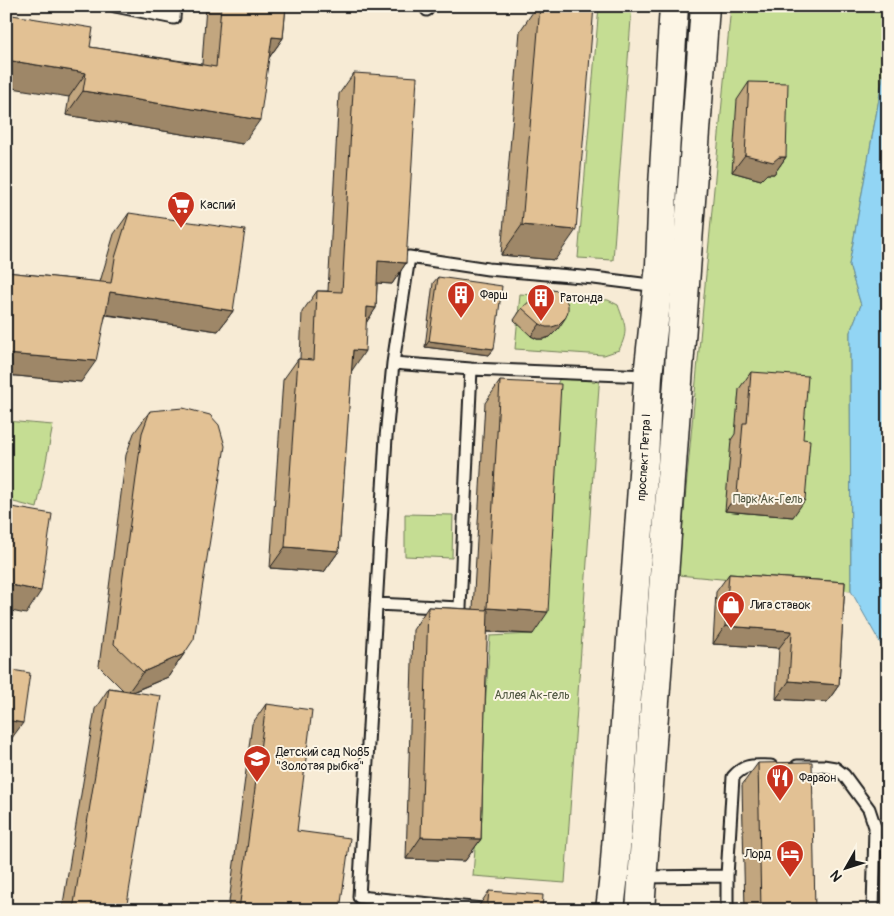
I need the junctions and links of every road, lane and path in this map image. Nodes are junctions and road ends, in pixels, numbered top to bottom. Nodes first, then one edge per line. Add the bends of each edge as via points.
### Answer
1 (115, 6) edge
2 (175, 6) edge
3 (674, 6) edge
4 (705, 6) edge
5 (658, 286) junction
6 (393, 363) junction
7 (471, 369) junction
8 (648, 376) junction
9 (376, 604) junction
10 (727, 876) junction
11 (642, 877) junction
12 (446, 908) edge
13 (494, 910) edge
14 (610, 910) edge
15 (640, 910) edge
16 (726, 910) edge
17 (873, 910) edge

1 - 2 lane via 174,18
3 - 5 main road, проспект Петра I
4 - 11 main road
5 - 6 lane via 488,269 409,257
5 - 8 main road, проспект Петра I
6 - 7 lane
6 - 9 lane
7 - 8 lane
7 - 9 lane via 460,608
8 - 14 main road, проспект Петра I
9 - 12 lane via 359,897
10 - 11 lane
10 - 16 lane
10 - 17 lane via 733,777 739,770 748,766 835,768 844,775 868,809 875,827
11 - 15 main road
12 - 13 lane

